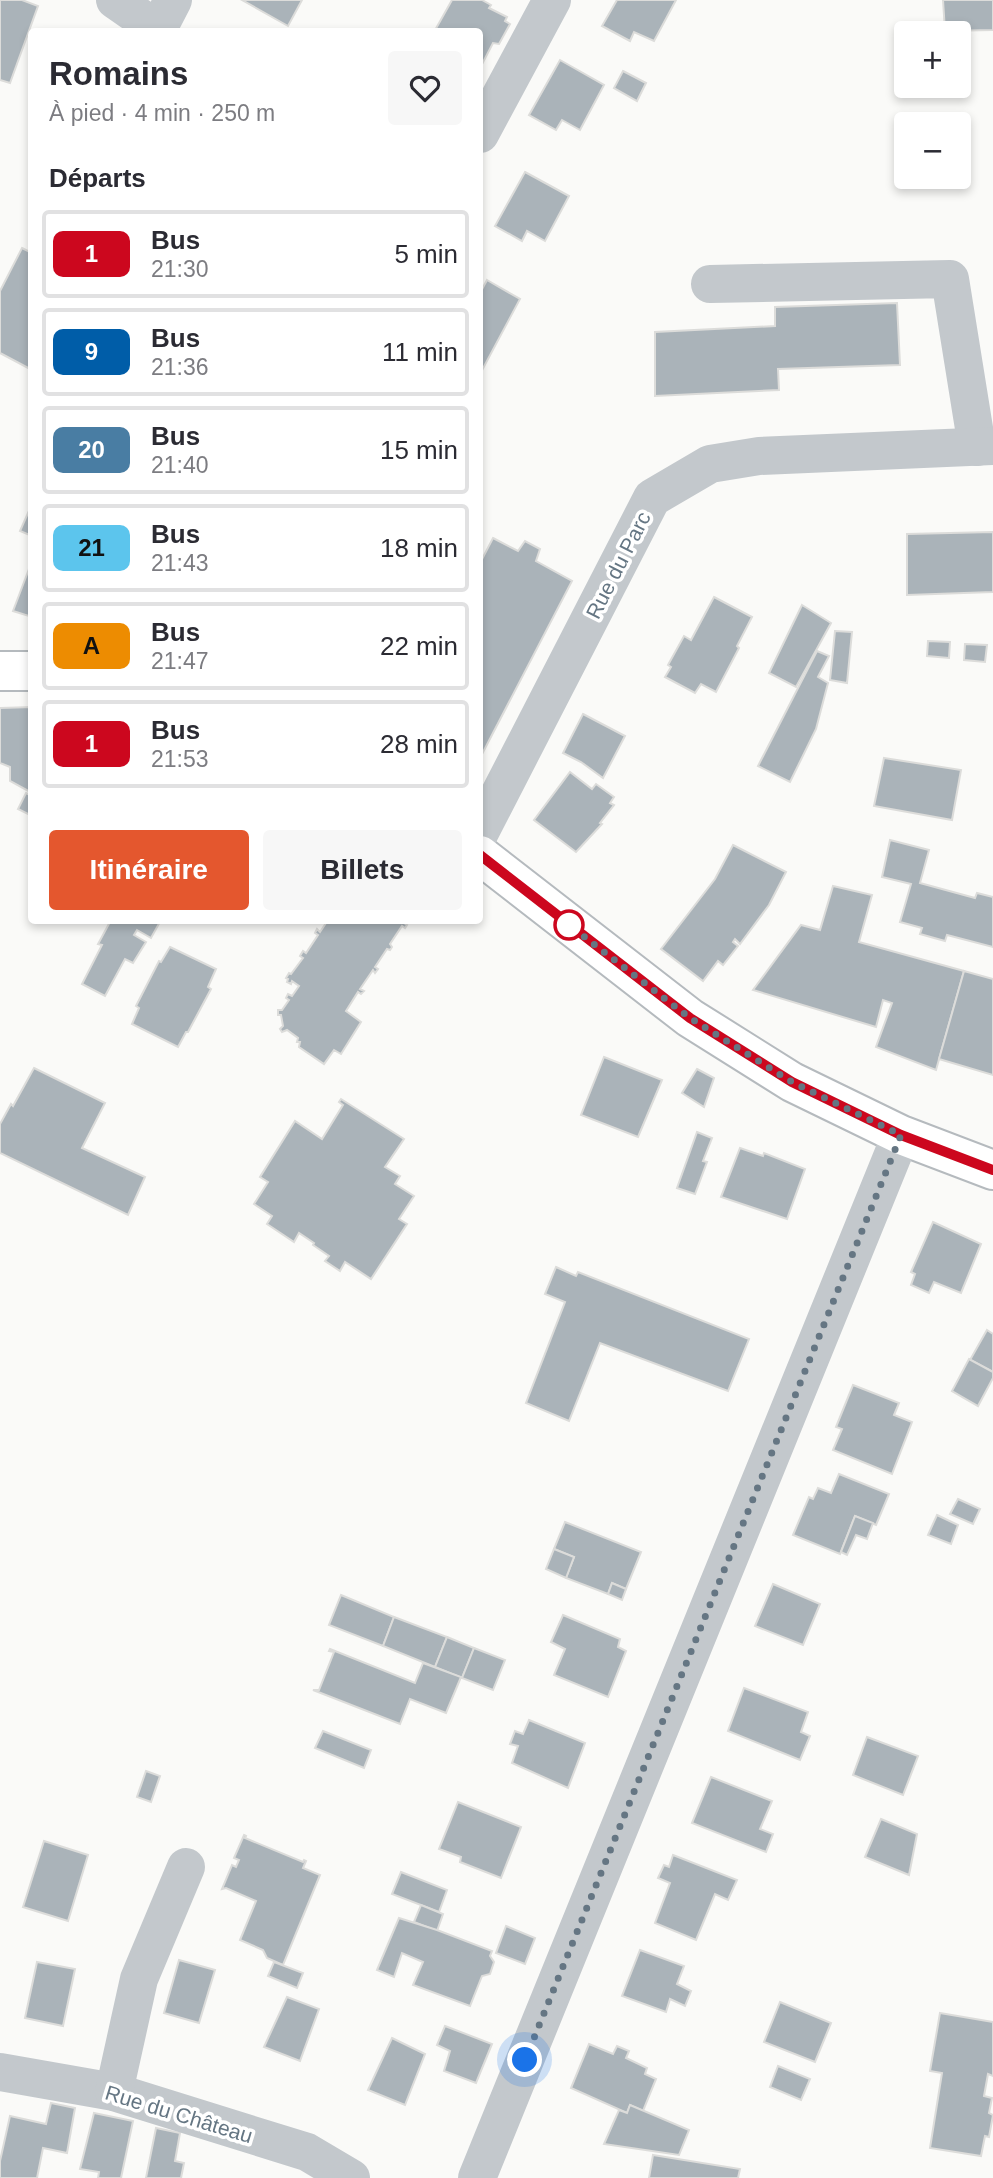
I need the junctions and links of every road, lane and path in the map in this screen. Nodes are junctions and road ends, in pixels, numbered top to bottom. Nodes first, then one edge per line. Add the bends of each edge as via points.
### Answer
1 (115, 0) edge
2 (552, 0) edge
3 (164, 20) edge
4 (483, 128) edge
5 (710, 284) dead end
6 (985, 446) edge
7 (0, 671) edge
8 (28, 671) edge
9 (483, 826) edge
10 (483, 857) edge
11 (901, 1135) junction
12 (993, 1170) edge
13 (186, 1867) dead end
14 (0, 2072) edge
15 (114, 2092) junction
16 (351, 2178) edge
17 (477, 2178) edge

1 - 3 street
2 - 4 street
5 - 6 street via 950,279
6 - 9 street, Rue du Parc via 759,456 710,464 652,498
7 - 8 main road
10 - 11 main road via 690,1018 792,1082
11 - 12 main road
11 - 17 street
13 - 15 street via 139,1979
14 - 15 street, Rue du Château
15 - 16 street, Rue du Château via 307,2152

